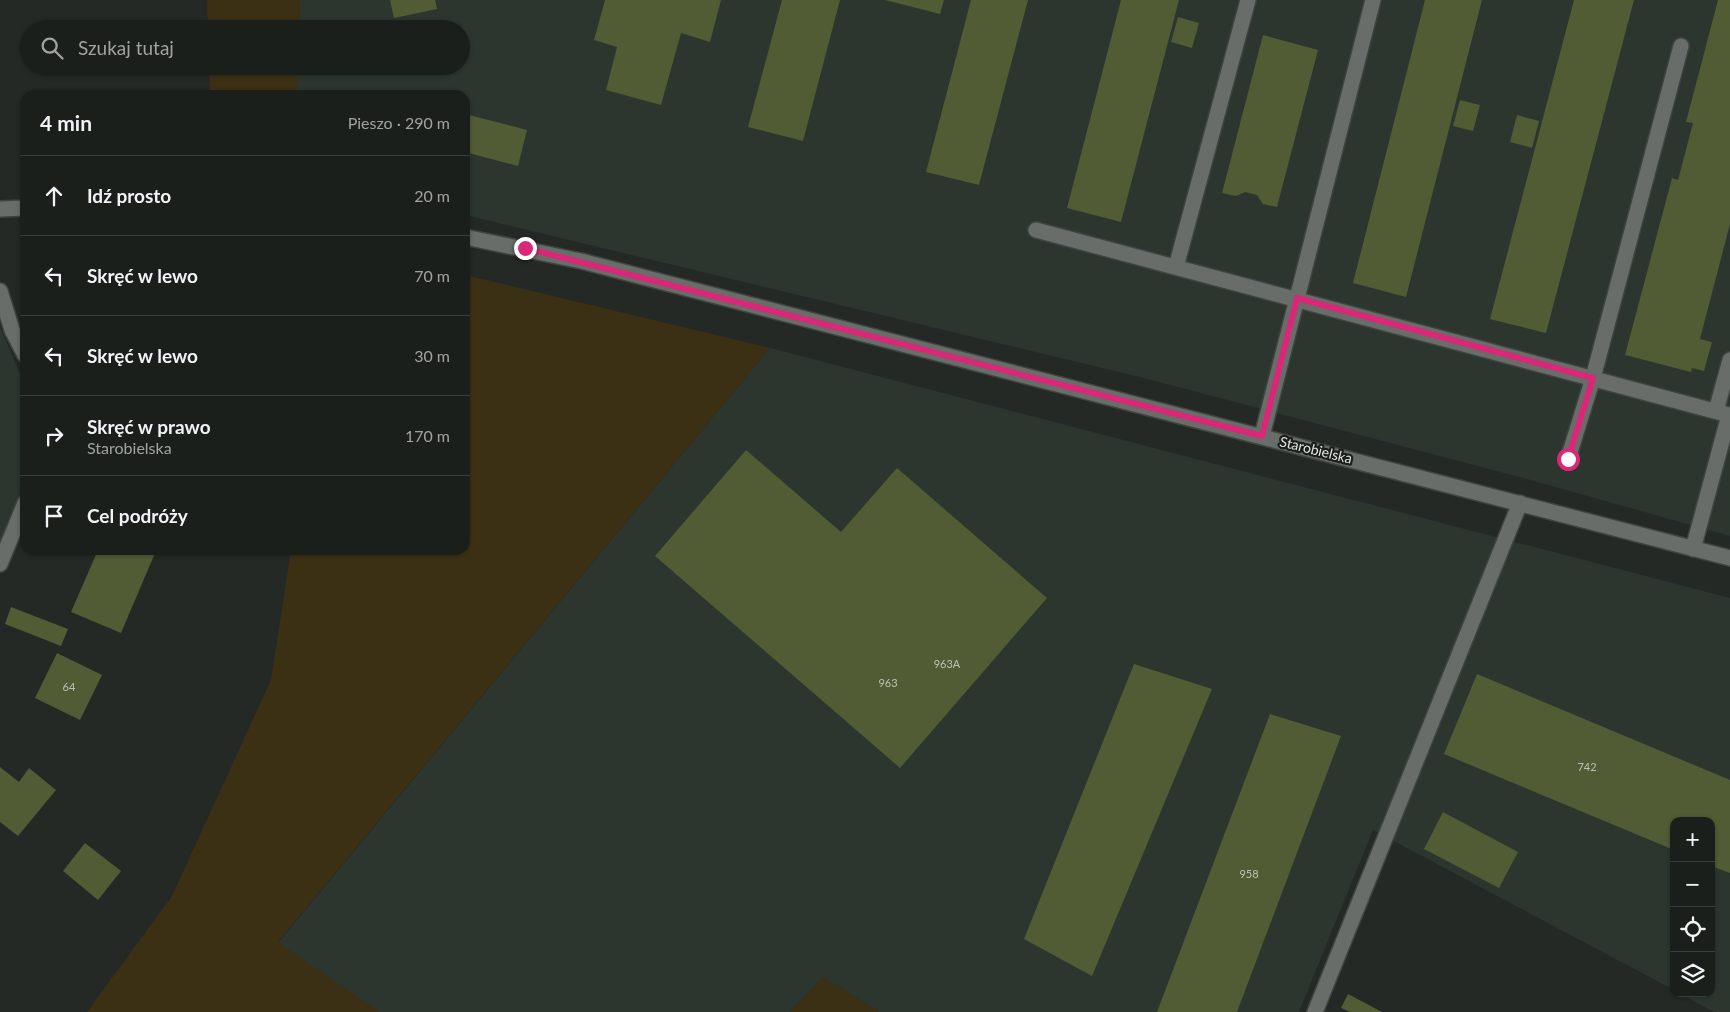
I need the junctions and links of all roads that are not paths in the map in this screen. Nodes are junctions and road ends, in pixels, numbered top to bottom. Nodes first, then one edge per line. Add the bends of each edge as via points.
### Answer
1 (1248, 0) edge
2 (1373, 0) edge
3 (1681, 46) dead end
4 (20, 208) edge
5 (0, 209) edge
6 (1036, 230) dead end
7 (470, 238) edge
8 (1176, 267) junction
9 (0, 291) edge
10 (1297, 298) junction
11 (20, 346) edge
12 (1730, 360) edge
13 (1593, 378) junction
14 (1716, 411) junction
15 (1262, 436) junction
16 (1568, 459) dead end
17 (1520, 503) junction
18 (20, 515) edge
19 (1693, 549) junction
20 (1730, 558) edge
21 (0, 564) edge
22 (1315, 1012) edge

1 - 8 street
2 - 10 street
3 - 13 street
4 - 5 street
6 - 8 street
7 - 15 street, Starobielska via 591,264
8 - 10 street
9 - 11 street
10 - 13 street
10 - 15 street
12 - 14 street
13 - 14 street
13 - 16 street
14 - 19 street via 1729,415
15 - 17 street, Starobielska
17 - 19 street, Starobielska
17 - 22 street
18 - 21 street
19 - 20 street, Starobielska

